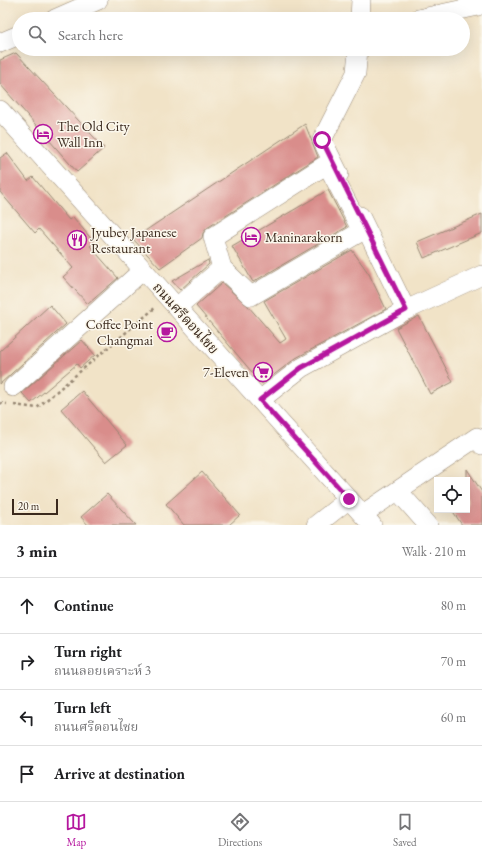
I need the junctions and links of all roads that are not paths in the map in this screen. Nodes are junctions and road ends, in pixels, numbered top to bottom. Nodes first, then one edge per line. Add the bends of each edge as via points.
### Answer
1 (98, 0) edge
2 (362, 0) edge
3 (478, 6) dead end
4 (71, 12) edge
5 (361, 12) edge
6 (450, 12) edge
7 (12, 38) edge
8 (0, 43) edge
9 (357, 56) edge
10 (0, 110) edge
11 (222, 268) junction
12 (143, 270) junction
13 (482, 275) edge
14 (172, 302) junction
15 (406, 310) junction
16 (13, 387) dead end
17 (260, 400) junction
18 (482, 445) edge
19 (398, 490) junction
20 (349, 499) junction
21 (368, 520) edge
22 (316, 525) edge
23 (428, 525) edge

1 - 4 street
2 - 5 street
3 - 6 street
7 - 8 street
9 - 15 street via 356,73 322,140
10 - 12 street, ถนนศรีดอนไชย
11 - 11 street via 251,296 362,231 327,164 213,237
11 - 14 street
12 - 14 street, ถนนศรีดอนไชย
12 - 16 street
13 - 15 street
14 - 17 street, ถนนศรีดอนไชย
15 - 17 street via 301,368
17 - 20 street, ถนนศรีดอนไชย
18 - 19 street via 477,437
19 - 21 street
19 - 23 street
20 - 21 street, ถนนศรีดอนไชย
20 - 22 street

